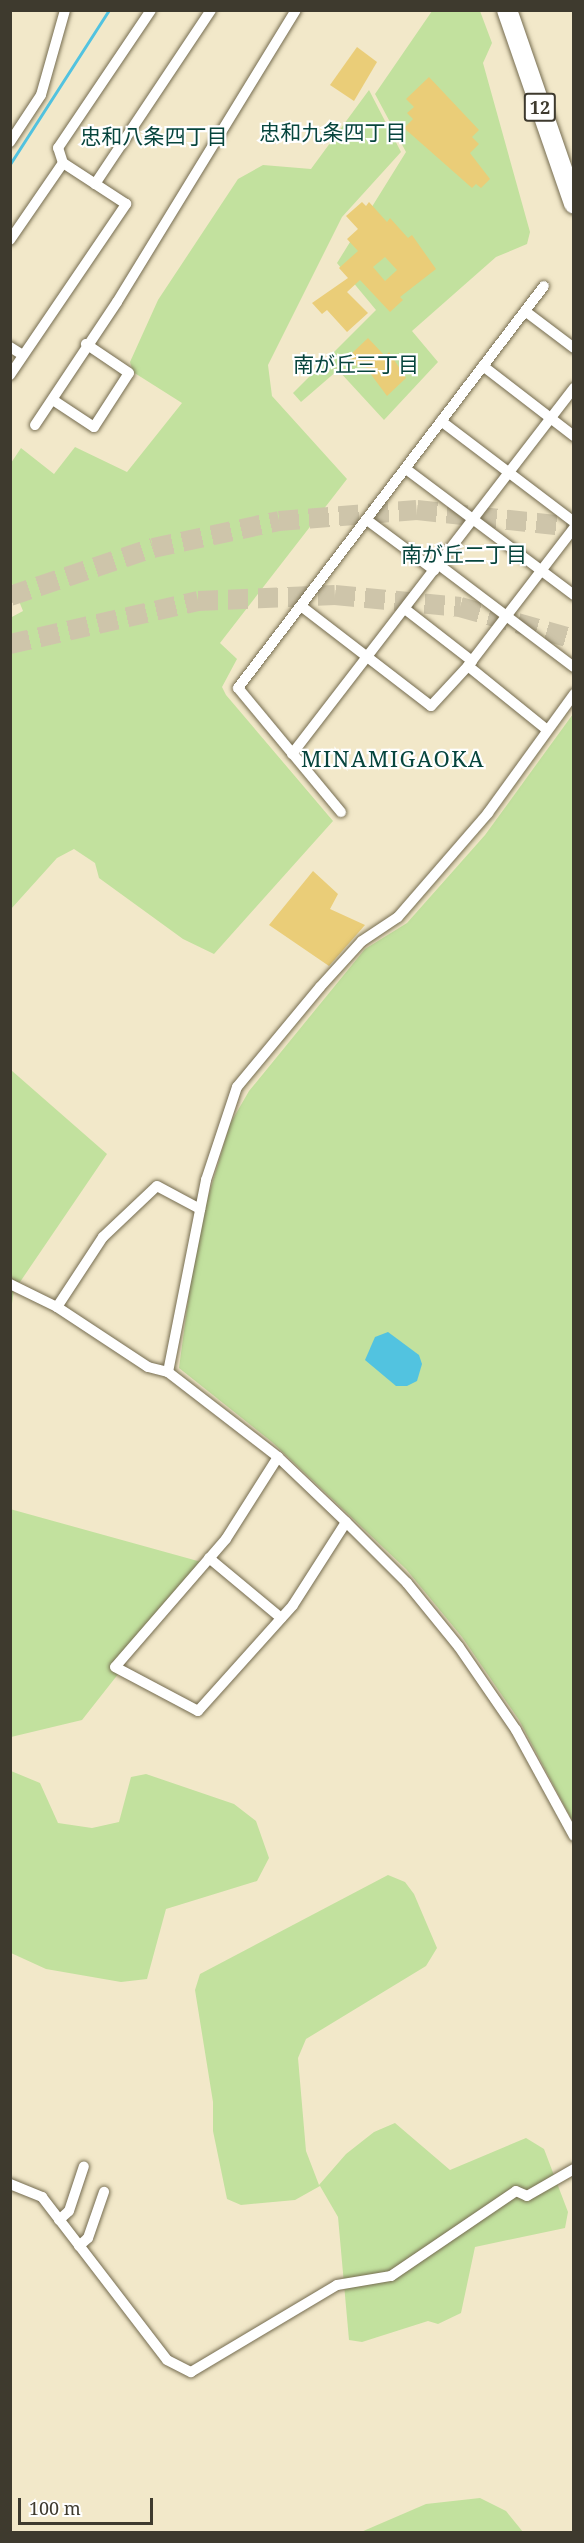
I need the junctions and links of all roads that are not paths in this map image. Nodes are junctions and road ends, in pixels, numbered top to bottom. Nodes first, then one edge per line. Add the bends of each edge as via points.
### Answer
1 (65, 10) edge
2 (151, 10) edge
3 (211, 10) edge
4 (296, 10) edge
5 (507, 10) edge
6 (519, 10) edge
7 (10, 142) edge
8 (63, 163) junction
9 (573, 170) edge
10 (95, 184) junction
11 (573, 204) edge
12 (10, 240) edge
13 (544, 286) dead end
14 (525, 311) junction
15 (86, 344) junction
16 (10, 346) edge
17 (573, 348) edge
18 (23, 355) junction
19 (483, 366) junction
20 (10, 375) edge
21 (573, 388) edge
22 (53, 399) junction
23 (550, 418) junction
24 (441, 421) junction
25 (35, 425) dead end
26 (573, 436) edge
27 (406, 469) junction
28 (510, 473) junction
29 (367, 520) junction
30 (473, 521) junction
31 (573, 522) edge
32 (573, 528) edge
33 (437, 568) junction
34 (542, 570) junction
35 (573, 595) edge
36 (301, 606) junction
37 (405, 609) junction
38 (506, 616) junction
39 (369, 658) junction
40 (470, 663) junction
41 (573, 667) edge
42 (573, 694) edge
43 (546, 729) junction
44 (292, 754) junction
45 (341, 812) dead end
46 (200, 1209) junction
47 (10, 1284) edge
48 (57, 1307) junction
49 (168, 1372) junction
50 (278, 1457) junction
51 (346, 1522) junction
52 (209, 1558) junction
53 (281, 1618) junction
54 (573, 1836) edge
55 (84, 2166) dead end
56 (573, 2169) edge
57 (10, 2184) edge
58 (104, 2192) dead end
59 (59, 2220) junction
60 (79, 2246) junction

1 - 7 street via 41,95
2 - 8 street via 58,148
3 - 10 street
4 - 15 street via 117,302
5 - 11 highway, 12
6 - 9 highway, 12
8 - 10 street
8 - 12 street
10 - 18 street via 126,204
13 - 14 street
14 - 17 street
14 - 19 street
15 - 22 street
15 - 22 street via 129,373 94,427
16 - 18 street
18 - 20 street
19 - 23 street
19 - 24 street
21 - 23 street
22 - 25 street
23 - 26 street
23 - 28 street
24 - 27 street
24 - 28 street
27 - 29 street
27 - 30 street
28 - 30 street
28 - 31 street
29 - 33 street
29 - 36 street
30 - 33 street
30 - 34 street
32 - 34 street
33 - 37 street
33 - 38 street
34 - 35 street
34 - 38 street
36 - 39 street
36 - 44 street via 238,688
37 - 39 street
37 - 40 street
38 - 40 street
38 - 41 street
39 - 40 street via 431,706
39 - 44 street
40 - 43 street
42 - 43 street
43 - 46 street via 488,813 398,917 362,941 320,987 237,1088
44 - 45 street
46 - 48 street via 157,1186 103,1237
46 - 49 street
47 - 48 street
48 - 49 street via 148,1367
49 - 50 street
50 - 51 street
50 - 52 street
51 - 53 street
51 - 54 street via 407,1583 459,1647 516,1730
52 - 53 street
52 - 53 street via 115,1667 198,1711
55 - 59 street via 69,2211
56 - 60 street via 527,2196 516,2191 391,2276 337,2285 191,2372 167,2360
57 - 59 street via 42,2197
58 - 60 street via 88,2238
59 - 60 street

